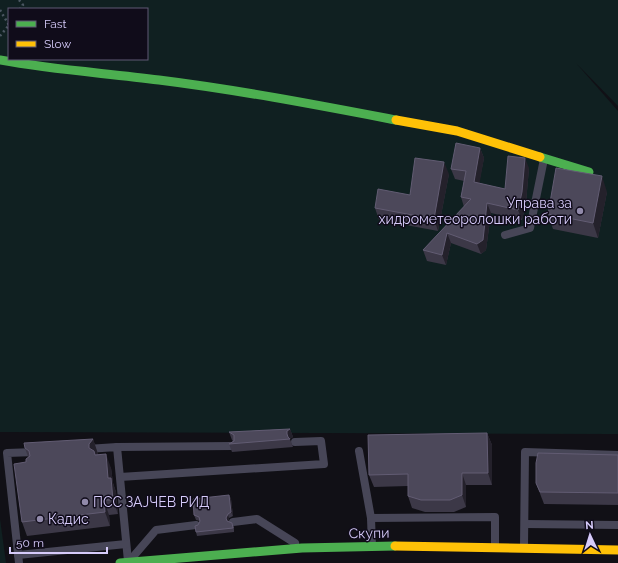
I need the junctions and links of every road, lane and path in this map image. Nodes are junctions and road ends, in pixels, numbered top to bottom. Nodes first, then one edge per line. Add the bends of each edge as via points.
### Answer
1 (19, 0) edge
2 (24, 0) edge
3 (23, 5) junction
4 (21, 8) edge
5 (0, 10) edge
6 (8, 23) edge
7 (8, 26) edge
8 (0, 36) edge
9 (0, 60) edge
10 (544, 158) junction
11 (589, 172) edge
12 (505, 235) dead end
13 (295, 442) dead end
14 (232, 446) edge
15 (117, 447) junction
16 (78, 449) edge
17 (46, 451) edge
18 (360, 451) dead end
19 (618, 455) edge
20 (120, 477) junction
21 (371, 518) junction
22 (233, 522) edge
23 (525, 524) junction
24 (196, 525) edge
25 (618, 525) edge
26 (126, 544) junction
27 (372, 546) junction
28 (302, 548) junction
29 (495, 548) junction
30 (524, 548) junction
31 (618, 550) edge
32 (18, 559) edge
33 (124, 562) edge

1 - 3 path
2 - 3 path
3 - 4 path
5 - 6 path
7 - 8 path
9 - 10 street via 31,66 160,80 297,101 457,131
10 - 11 street
10 - 12 lane via 530,228
13 - 20 lane via 321,441 324,464
14 - 15 lane
15 - 16 lane
15 - 20 lane via 115,459
17 - 32 lane via 7,453 12,470
18 - 21 lane
19 - 23 lane via 525,452
20 - 26 lane
21 - 27 lane
21 - 29 lane via 495,517
22 - 28 lane via 257,519
23 - 25 lane
23 - 30 lane
24 - 33 lane via 156,530
26 - 32 lane
26 - 33 lane
27 - 28 street, Скупи
27 - 29 street, Скупи
28 - 33 street, Скупи
29 - 30 street, Скупи
30 - 31 street, Скупи

